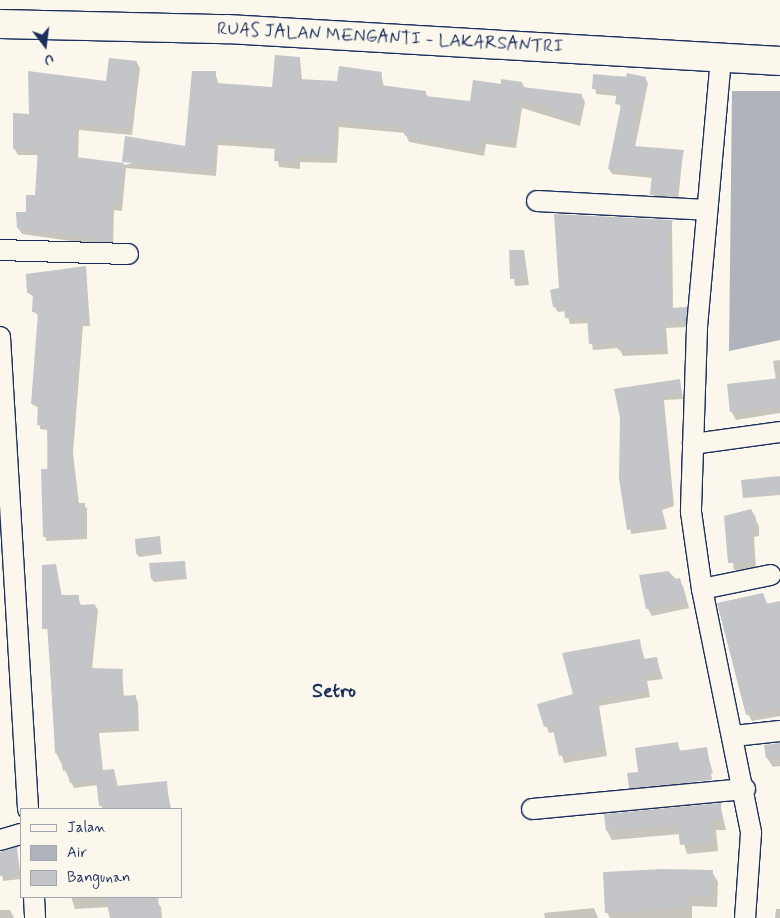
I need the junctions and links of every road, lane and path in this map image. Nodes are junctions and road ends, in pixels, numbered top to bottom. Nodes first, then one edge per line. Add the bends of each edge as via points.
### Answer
1 (0, 24) edge
2 (721, 58) junction
3 (780, 61) edge
4 (537, 201) dead end
5 (706, 210) junction
6 (0, 250) edge
7 (128, 254) dead end
8 (0, 337) edge
9 (780, 432) edge
10 (693, 444) junction
11 (771, 575) dead end
12 (702, 589) junction
13 (780, 731) edge
14 (734, 736) junction
15 (744, 789) junction
16 (28, 808) edge
17 (532, 809) dead end
18 (20, 834) edge
19 (0, 840) edge
20 (34, 898) edge
21 (35, 918) edge
22 (745, 918) edge

1 - 2 main road, RUAS JALAN MENGANTI - LAKARSANTRI via 227,29
2 - 3 main road, RUAS JALAN MENGANTI - LAKARSANTRI
2 - 5 street
4 - 5 street
5 - 10 street
6 - 7 street
8 - 16 street
9 - 10 street
10 - 12 street via 692,512
11 - 12 street
12 - 14 street
13 - 14 street
14 - 15 street
15 - 17 street
15 - 22 street via 751,833
18 - 19 street
20 - 21 street

